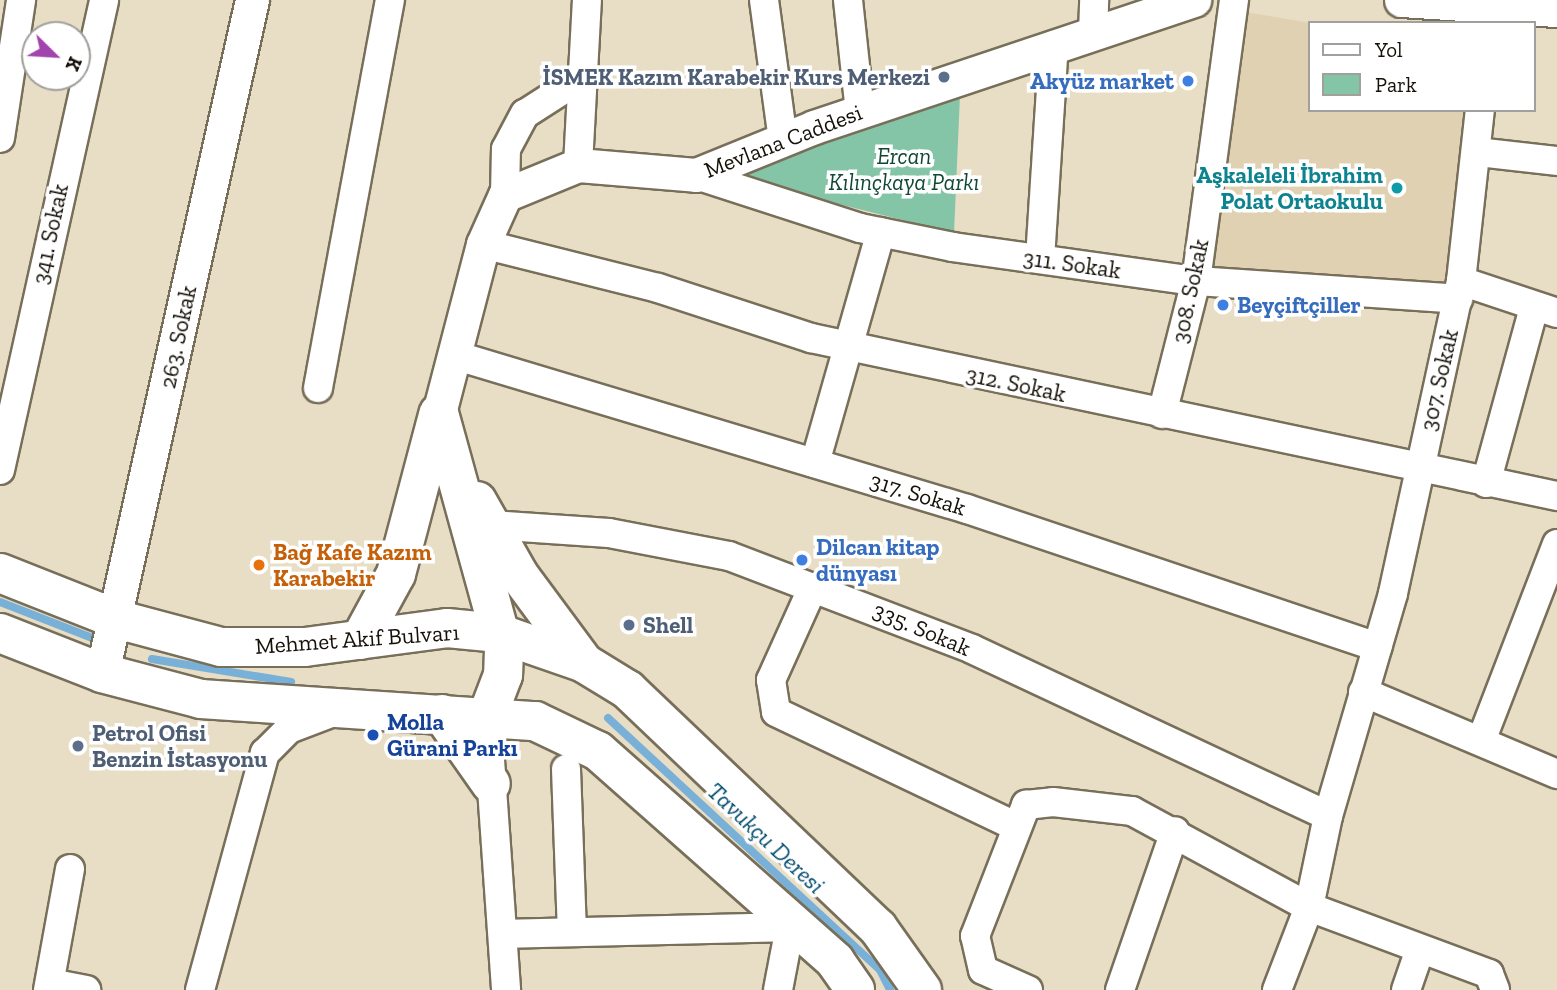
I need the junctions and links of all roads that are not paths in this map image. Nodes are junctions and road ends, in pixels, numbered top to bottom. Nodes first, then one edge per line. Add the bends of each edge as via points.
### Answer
1 (21, 0) edge
2 (104, 0) edge
3 (252, 0) edge
4 (390, 0) edge
5 (587, 0) edge
6 (764, 0) edge
7 (848, 0) edge
8 (1094, 0) edge
9 (1194, 0) edge
10 (1234, 0) edge
11 (1401, 0) edge
12 (1557, 10) edge
13 (1485, 15) edge
14 (1093, 34) junction
15 (1054, 45) junction
16 (578, 80) junction
17 (860, 112) junction
18 (1480, 112) edge
19 (0, 138) edge
20 (783, 140) junction
21 (1477, 152) junction
22 (1557, 160) edge
23 (578, 164) junction
24 (696, 175) junction
25 (505, 195) junction
26 (881, 232) junction
27 (483, 244) junction
28 (1040, 259) junction
29 (1196, 281) junction
30 (1459, 290) junction
31 (1545, 310) edge
32 (848, 346) junction
33 (454, 355) junction
34 (318, 388) dead end
35 (439, 413) junction
36 (1161, 414) junction
37 (816, 463) junction
38 (0, 470) edge
39 (1418, 471) junction
40 (1486, 483) junction
41 (1557, 496) edge
42 (491, 525) junction
43 (1557, 544) edge
44 (0, 573) edge
45 (813, 587) junction
46 (116, 619) junction
47 (0, 633) edge
48 (498, 633) junction
49 (360, 640) junction
50 (1377, 647) junction
51 (584, 663) junction
52 (102, 673) junction
53 (1363, 692) junction
54 (339, 709) junction
55 (442, 714) junction
56 (487, 717) junction
57 (1481, 741) junction
58 (566, 769) dead end
59 (1557, 774) edge
60 (491, 784) junction
61 (1328, 816) junction
62 (1017, 827) junction
63 (1175, 831) junction
64 (70, 869) dead end
65 (1309, 907) junction
66 (790, 928) junction
67 (572, 932) junction
68 (503, 934) junction
69 (1419, 953) junction
70 (49, 986) edge
71 (86, 990) edge
72 (200, 990) edge
73 (506, 990) edge
74 (778, 990) edge
75 (855, 990) edge
76 (922, 990) edge
77 (1028, 990) edge
78 (1120, 990) edge
79 (1278, 990) edge
80 (1406, 990) edge
81 (1496, 990) edge

1 - 19 street
2 - 38 street, 341. Sokak
3 - 46 street, 263. Sokak
4 - 34 street
5 - 16 street
6 - 20 street
7 - 17 street
8 - 14 street
9 - 14 street, Mevlana Caddesi
10 - 29 street, 308. Sokak
11 - 13 street
12 - 13 street
14 - 15 street, Mevlana Caddesi
15 - 17 street, Mevlana Caddesi
15 - 28 street
16 - 23 street
16 - 25 street via 525,114 506,149
17 - 20 street, Mevlana Caddesi
18 - 21 street, 307. Sokak
20 - 24 street, Mevlana Caddesi
21 - 22 street
21 - 30 street, 307. Sokak
23 - 24 street, Mevlana Caddesi
23 - 25 street, Mevlana Caddesi
24 - 26 street, 311. Sokak
25 - 27 street
26 - 28 street, 311. Sokak
26 - 32 street
27 - 32 street, 312. Sokak
27 - 33 street
28 - 29 street, 311. Sokak
29 - 30 street, 311. Sokak
29 - 36 street, 308. Sokak
30 - 31 street, 311. Sokak
30 - 39 street, 307. Sokak
31 - 40 street
32 - 36 street, 312. Sokak
32 - 37 street
33 - 35 street
33 - 37 street, 317. Sokak
35 - 42 main road
35 - 48 main road
35 - 49 main road via 396,573
36 - 39 street, 312. Sokak
37 - 50 street, 317. Sokak
39 - 40 street, 312. Sokak
39 - 50 street, 307. Sokak
40 - 41 street, 312. Sokak
42 - 45 street, 335. Sokak via 609,533 729,556
42 - 51 main road
43 - 57 street
44 - 46 main road, Mehmet Akif Bulvarı
45 - 61 street, 335. Sokak via 972,649
45 - 62 street via 771,680 775,712
46 - 49 main road, Mehmet Akif Bulvarı via 221,646
46 - 52 street, 263. Sokak
47 - 52 main road
48 - 49 main road, Mehmet Akif Bulvarı via 447,628
48 - 51 main road, Mehmet Akif Bulvarı
48 - 56 main road via 503,676
50 - 53 street, 307. Sokak
51 - 76 main road, Mehmet Akif Bulvarı via 628,690 878,928
52 - 54 main road via 201,699
53 - 57 street
53 - 61 street, 307. Sokak
54 - 55 main road
54 - 72 street via 289,729 265,753
55 - 56 main road
55 - 60 main road
56 - 60 street
56 - 66 main road via 535,720 598,751
57 - 59 street
58 - 67 street
60 - 68 street
61 - 65 street, 307. Sokak
62 - 63 street via 1026,805 1053,802 1132,811
62 - 77 street via 975,936 982,970
63 - 65 street
63 - 78 street
64 - 70 street
65 - 69 street
65 - 79 street, 307. Sokak
66 - 67 street
66 - 74 street
66 - 75 main road via 835,961
67 - 68 street
68 - 73 street
69 - 80 street
69 - 81 street via 1489,974
70 - 71 street

